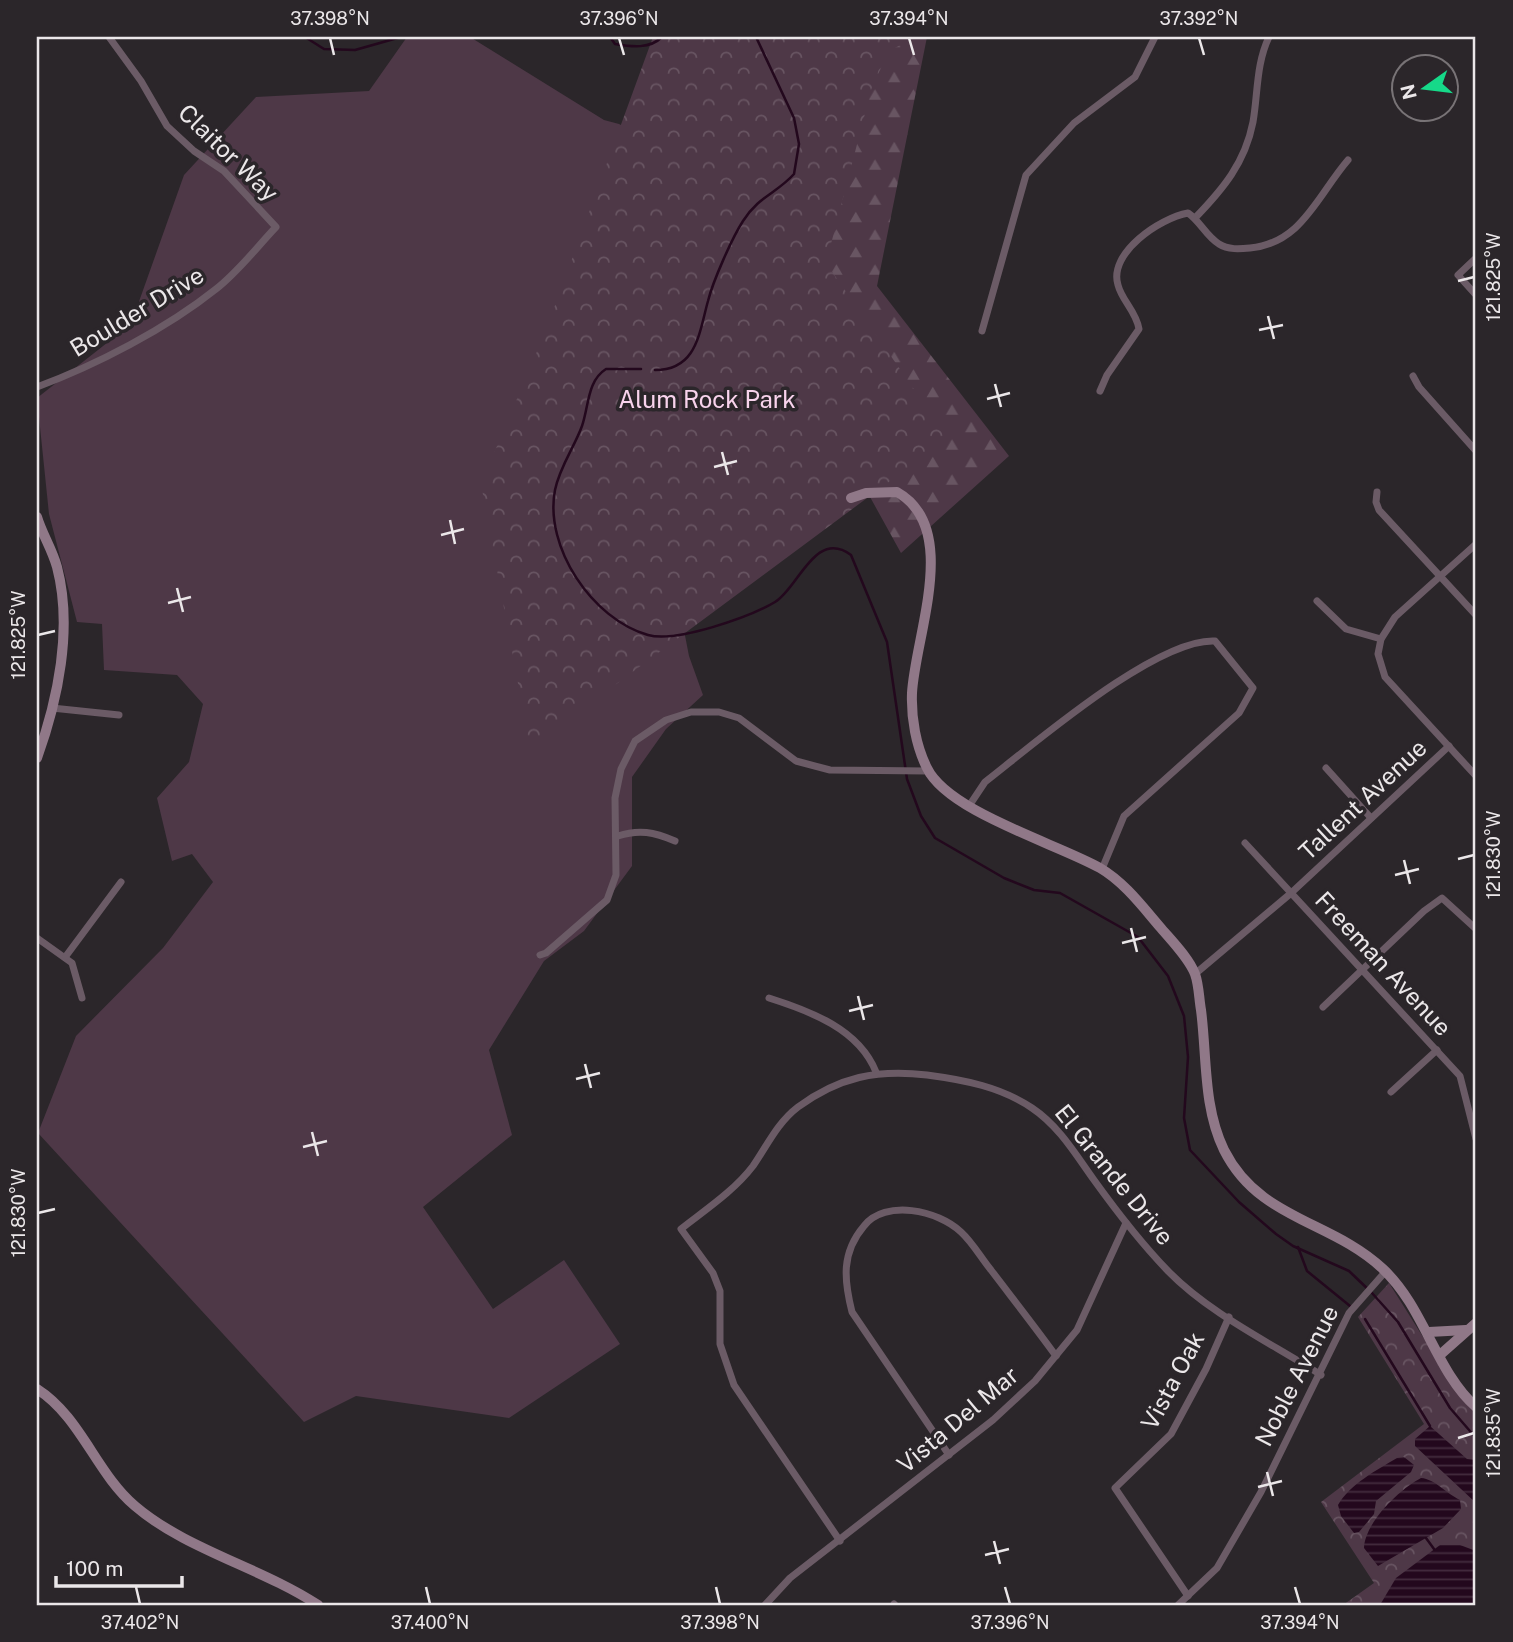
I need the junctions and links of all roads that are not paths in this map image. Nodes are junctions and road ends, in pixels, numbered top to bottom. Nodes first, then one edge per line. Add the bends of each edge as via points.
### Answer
1 (109, 37) edge
2 (1155, 37) edge
3 (1269, 37) edge
4 (1348, 160) dead end
5 (1195, 218) junction
6 (276, 227) joint
7 (1476, 258) edge
8 (1476, 295) edge
9 (982, 331) dead end
10 (1413, 376) dead end
11 (37, 387) edge
12 (1100, 391) dead end
13 (1476, 450) edge
14 (1377, 492) dead end
15 (851, 498) dead end
16 (37, 517) edge
17 (1476, 544) edge
18 (1441, 576) junction
19 (1317, 601) dead end
20 (1476, 615) edge
21 (1381, 639) junction
22 (52, 708) junction
23 (119, 715) dead end
24 (1449, 746) junction
25 (37, 758) edge
26 (1326, 768) dead end
27 (928, 771) junction
28 (1476, 776) edge
29 (969, 806) junction
30 (1371, 818) junction
31 (618, 836) junction
32 (675, 841) dead end
33 (1245, 843) dead end
34 (1101, 869) junction
35 (121, 882) dead end
36 (1290, 894) junction
37 (1476, 929) edge
38 (37, 938) edge
39 (540, 955) dead end
40 (66, 956) junction
41 (1363, 970) junction
42 (1195, 974) junction
43 (82, 998) dead end
44 (769, 998) dead end
45 (1323, 1007) dead end
46 (1437, 1050) junction
47 (876, 1072) junction
48 (1391, 1092) dead end
49 (1476, 1139) edge
50 (1126, 1223) junction
51 (1386, 1271) junction
52 (1228, 1317) junction
53 (1473, 1326) edge
54 (1429, 1332) junction
55 (1441, 1354) junction
56 (1056, 1356) junction
57 (1321, 1375) junction
58 (37, 1389) edge
59 (1476, 1407) edge
60 (949, 1455) junction
61 (840, 1541) junction
62 (1183, 1602) edge
63 (318, 1605) edge
64 (765, 1605) edge

1 - 6 street, Claitor Way via 167,126 225,171
2 - 9 street via 1135,77 1074,122 1026,175
3 - 5 street via 1248,143 1235,173
4 - 5 street via 1303,222 1282,242 1257,248 1225,247
5 - 12 street via 1188,213 1176,215 1121,255 1116,267 1118,285 1137,314 1139,329
6 - 11 street, Boulder Drive via 218,288 192,306 71,374
7 - 8 street via 1458,275
10 - 13 street
14 - 18 street via 1379,510
15 - 27 street via 897,492 920,513 928,539 930,585 912,693 917,741
16 - 22 street via 57,566 61,590 62,638
17 - 18 street
18 - 20 street
18 - 21 street via 1395,617
19 - 21 street via 1346,629
21 - 24 street, Tallent Avenue via 1378,654 1385,677
22 - 23 street
22 - 25 street
24 - 28 street
24 - 30 street, Tallent Avenue
26 - 30 street
27 - 29 street via 946,791
27 - 31 street via 830,770 796,761 739,718 691,712 666,720 635,741 617,788
29 - 34 street
29 - 34 street via 985,782 1121,679 1194,644 1215,641 1247,677 1253,688 1250,697 1239,713 1124,816
30 - 36 street, Tallent Avenue
31 - 32 street via 656,832
31 - 39 street via 616,875 607,900
33 - 36 street, Freeman Avenue
34 - 42 street via 1142,906
35 - 40 street
36 - 41 street, Freeman Avenue
36 - 42 street, Tallent Avenue
37 - 41 street via 1442,898
38 - 40 street
40 - 43 street
41 - 45 street
41 - 46 street, Freeman Avenue
42 - 51 street via 1211,1113 1233,1167 1265,1201 1351,1245
44 - 47 street via 804,1009 837,1027 870,1058
46 - 48 street
46 - 49 street, Freeman Avenue via 1460,1076
47 - 50 street, El Grande Drive via 972,1082 1034,1109 1060,1133
47 - 61 street, El Grande Drive via 797,1108 732,1188 681,1229 713,1273 720,1291 720,1344 734,1384
50 - 52 street, El Grande Drive via 1170,1273
50 - 56 street, Vista Del Mar via 1077,1330
51 - 54 street
51 - 57 street, Noble Avenue via 1349,1313
52 - 57 street, El Grande Drive
52 - 62 street, Vista Oak via 1171,1434 1115,1488
53 - 54 street via 1451,1333
53 - 55 street
54 - 55 street
55 - 59 street
56 - 60 street, Vista Del Mar via 1035,1381
56 - 60 street via 961,1231 934,1217 904,1210 877,1214 865,1224 845,1266 852,1312
57 - 62 street, Noble Avenue via 1217,1568
58 - 63 street via 68,1417 106,1476 135,1506 162,1526 287,1584
60 - 61 street, Vista Del Mar
61 - 64 street, Vista Del Mar via 790,1578

